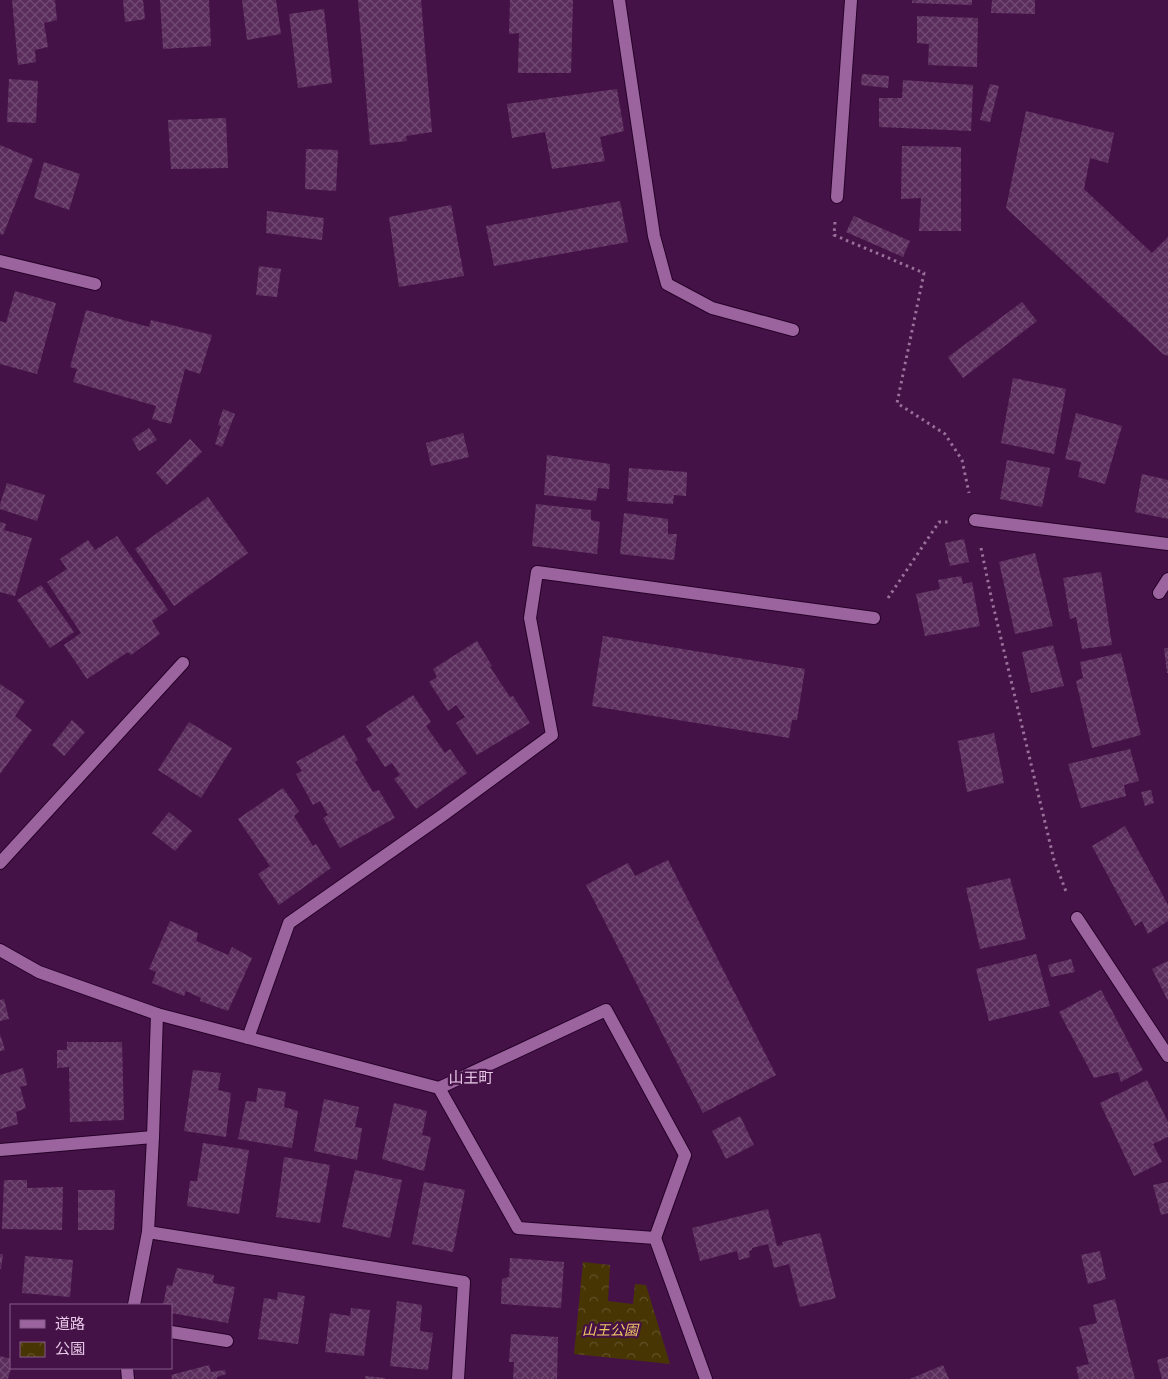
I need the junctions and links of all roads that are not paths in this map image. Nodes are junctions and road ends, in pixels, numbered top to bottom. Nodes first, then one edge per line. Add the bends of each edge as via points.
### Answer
1 (620, 0) edge
2 (851, 0) edge
3 (837, 197) road end
4 (0, 261) edge
5 (95, 284) dead end
6 (793, 330) dead end
7 (975, 520) road end
8 (1168, 544) edge
9 (1168, 579) edge
10 (1159, 593) dead end
11 (874, 618) road end
12 (183, 663) dead end
13 (0, 863) edge
14 (1076, 918) road end
15 (0, 950) edge
16 (158, 1014) junction
17 (248, 1038) junction
18 (1168, 1056) edge
19 (439, 1088) junction
20 (154, 1137) junction
21 (0, 1150) edge
22 (148, 1232) junction
23 (655, 1238) junction
24 (134, 1304) edge
25 (172, 1332) edge
26 (227, 1341) dead end
27 (458, 1379) edge
28 (706, 1379) edge

1 - 6 street via 654,236 667,284 712,308
2 - 3 street
4 - 5 street
7 - 8 street
9 - 10 street
11 - 17 street via 537,572 530,618 552,735 289,923
12 - 13 street
14 - 18 street
15 - 16 street via 39,972
16 - 17 street
16 - 20 street
17 - 19 street
19 - 23 street via 518,1228
19 - 23 street via 606,1010 684,1155
20 - 21 street
20 - 22 street
22 - 24 street
22 - 27 street via 464,1282
23 - 28 street
25 - 26 street

